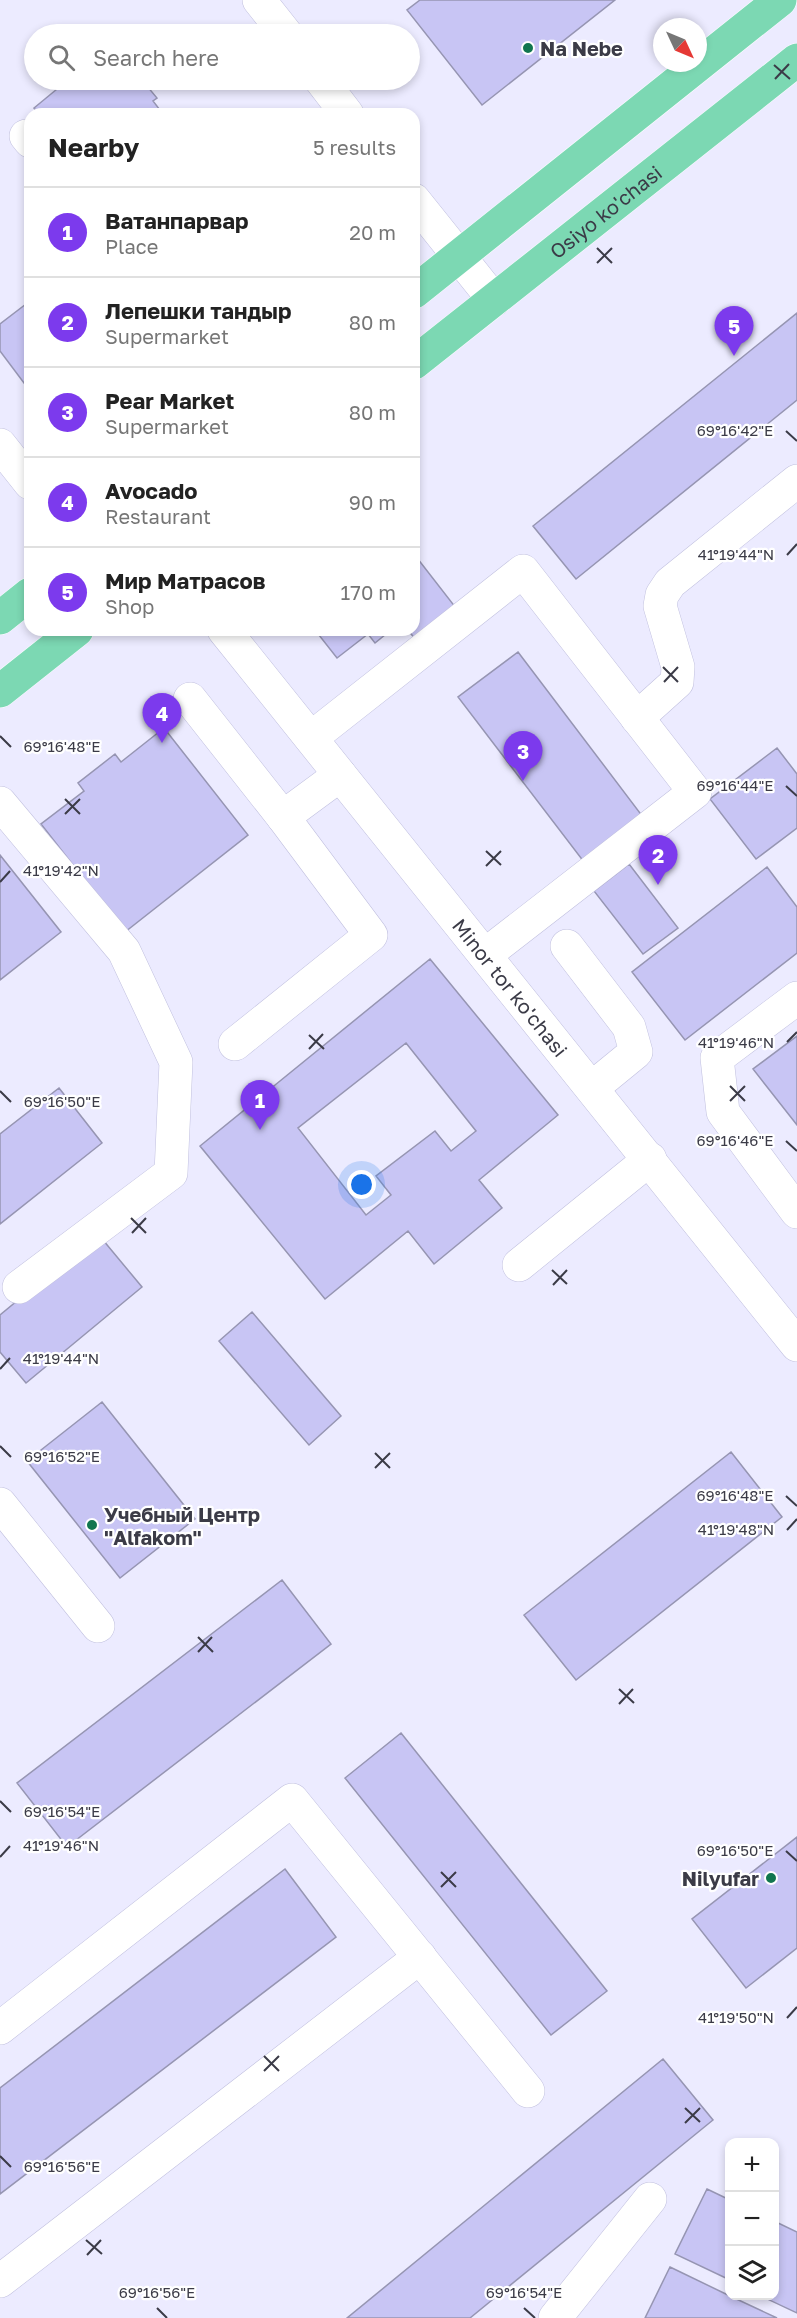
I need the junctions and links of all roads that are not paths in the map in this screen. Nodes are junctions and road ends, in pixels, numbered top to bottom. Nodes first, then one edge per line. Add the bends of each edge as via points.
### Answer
1 (780, 0) edge
2 (266, 3) edge
3 (280, 24) edge
4 (797, 60) edge
5 (329, 90) edge
6 (342, 108) edge
7 (420, 207) edge
8 (459, 256) junction
9 (420, 287) edge
10 (494, 300) junction
11 (420, 358) edge
12 (0, 445) edge
13 (24, 475) edge
14 (797, 481) edge
15 (24, 599) edge
16 (0, 618) edge
17 (69, 636) edge
18 (229, 636) edge
19 (0, 691) edge
20 (190, 699) dead end
21 (637, 718) junction
22 (311, 738) junction
23 (340, 775) junction
24 (0, 803) edge
25 (282, 817) junction
26 (567, 946) dead end
27 (485, 955) junction
28 (797, 998) edge
29 (235, 1044) dead end
30 (592, 1088) junction
31 (650, 1159) junction
32 (792, 1196) edge
33 (519, 1265) dead end
34 (20, 1287) dead end
35 (797, 1344) edge
36 (0, 1504) edge
37 (98, 1626) dead end
38 (420, 1957) junction
39 (0, 2028) edge
40 (528, 2091) dead end
41 (650, 2199) dead end
42 (0, 2281) edge
43 (555, 2318) edge

1 - 8 main road
2 - 3 street
4 - 10 main road, Osiyo ko'chasi
5 - 6 street
7 - 8 street
8 - 9 main road
8 - 10 street
10 - 11 main road, Osiyo ko'chasi
12 - 13 street
14 - 21 street via 670,583 660,606 678,667 677,682
15 - 16 main road
17 - 19 main road
18 - 22 street, Minor tor ko'chasi
20 - 25 street
21 - 22 street via 523,571
21 - 27 street via 696,792
22 - 23 street, Minor tor ko'chasi
23 - 25 street
23 - 27 street, Minor tor ko'chasi
24 - 34 street via 124,951 176,1062 171,1173
25 - 29 street via 372,935
26 - 30 street via 629,1027 636,1052
27 - 30 street, Minor tor ko'chasi
28 - 32 street via 717,1059 723,1112
30 - 31 street, Minor tor ko'chasi
31 - 33 street
31 - 35 street, Minor tor ko'chasi
36 - 37 street
38 - 39 street via 292,1800
38 - 40 street
38 - 42 street
41 - 43 street

